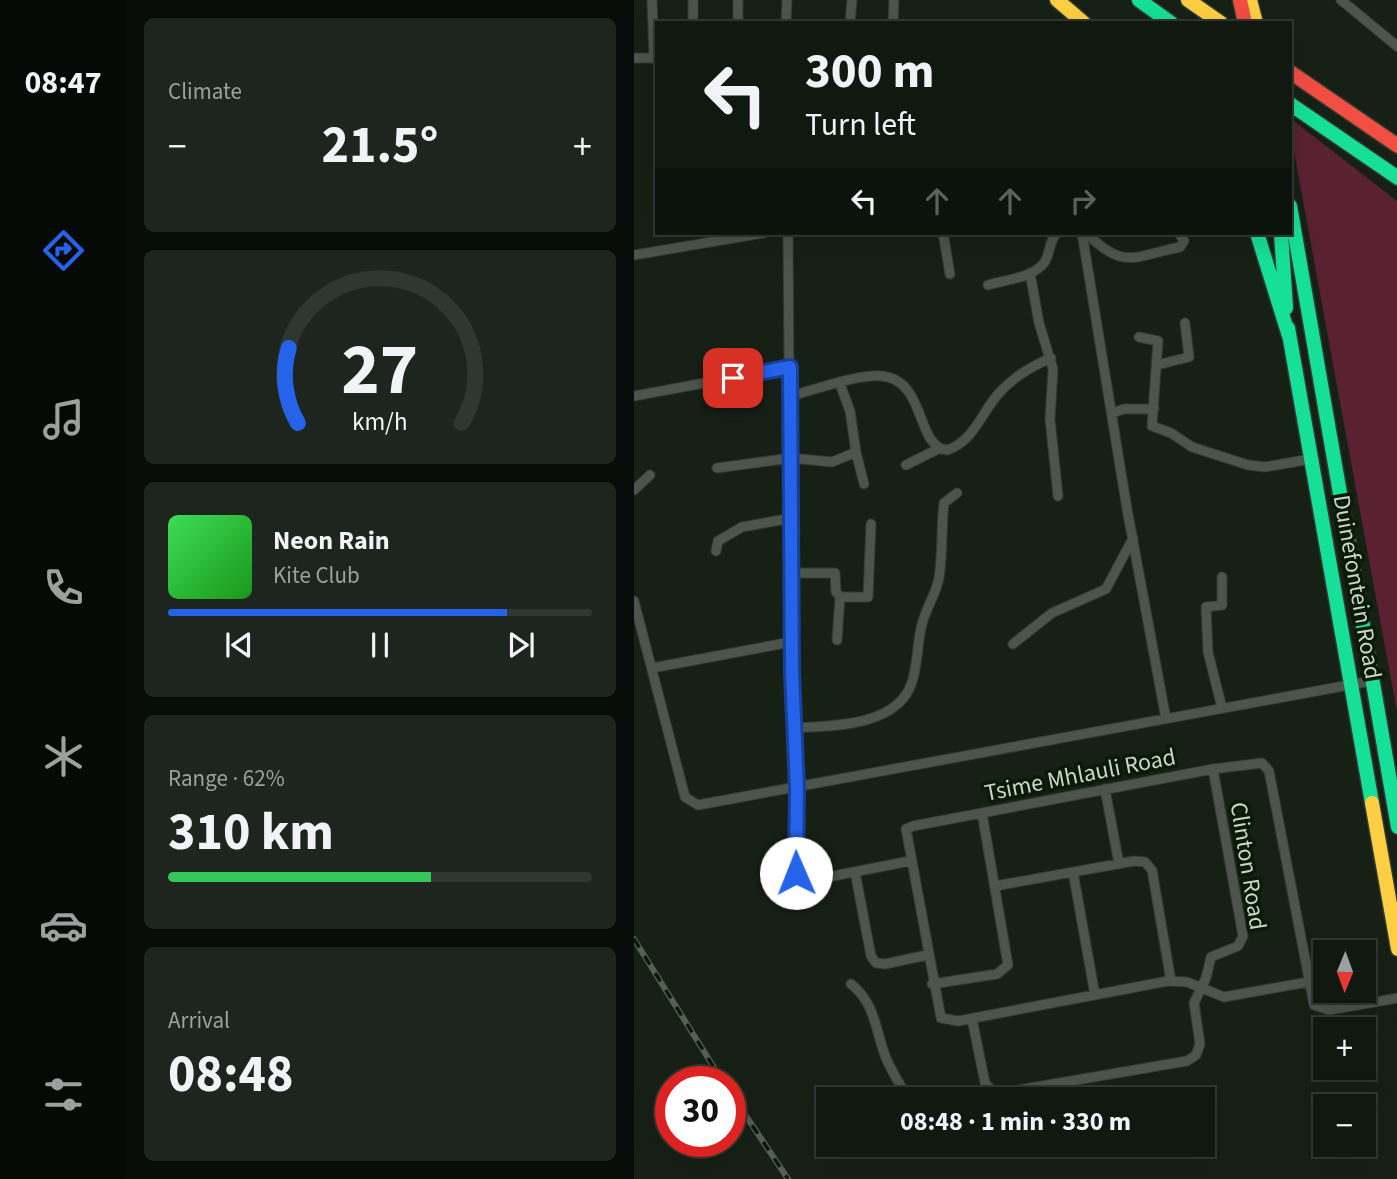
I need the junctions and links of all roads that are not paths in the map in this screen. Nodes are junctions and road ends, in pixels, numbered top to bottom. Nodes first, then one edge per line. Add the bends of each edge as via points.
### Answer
1 (652, 0) edge
2 (693, 0) edge
3 (738, 0) edge
4 (787, 0) edge
5 (852, 0) edge
6 (894, 0) edge
7 (1057, 0) edge
8 (1139, 0) edge
9 (1188, 0) edge
10 (1240, 0) edge
11 (1251, 0) edge
12 (1341, 0) edge
13 (693, 21) edge
14 (738, 21) edge
15 (786, 21) edge
16 (850, 21) edge
17 (893, 21) edge
18 (1082, 21) edge
19 (1168, 21) edge
20 (1219, 21) edge
21 (1245, 21) edge
22 (1256, 21) edge
23 (1398, 47) edge
24 (634, 58) edge
25 (655, 58) edge
26 (1293, 74) edge
27 (1292, 105) edge
28 (1398, 146) edge
29 (1398, 178) edge
30 (1292, 218) edge
31 (752, 235) edge
32 (788, 235) edge
33 (943, 235) edge
34 (1053, 235) edge
35 (1084, 235) edge
36 (1086, 235) edge
37 (1180, 235) edge
38 (1259, 235) edge
39 (1281, 235) edge
40 (634, 255) edge
41 (1030, 273) junction
42 (950, 274) dead end
43 (988, 285) dead end
44 (1185, 323) dead end
45 (1289, 336) junction
46 (1139, 337) dead end
47 (1051, 358) junction
48 (1157, 365) junction
49 (790, 367) junction
50 (840, 384) junction
51 (634, 396) edge
52 (790, 396) junction
53 (1154, 409) junction
54 (1112, 413) junction
55 (940, 448) junction
56 (856, 452) junction
57 (791, 458) junction
58 (1311, 459) junction
59 (906, 465) dead end
60 (717, 468) dead end
61 (650, 475) dead end
62 (864, 484) dead end
63 (634, 490) edge
64 (957, 493) dead end
65 (1058, 496) dead end
66 (792, 518) junction
67 (871, 524) dead end
68 (1133, 538) junction
69 (716, 551) dead end
70 (792, 573) junction
71 (1222, 577) dead end
72 (840, 597) junction
73 (634, 601) edge
74 (837, 640) dead end
75 (791, 642) junction
76 (1013, 644) dead end
77 (652, 668) junction
78 (1371, 681) junction
79 (1351, 685) junction
80 (1222, 708) junction
81 (1166, 719) junction
82 (793, 728) junction
83 (1213, 769) junction
84 (797, 788) junction
85 (1105, 789) junction
86 (982, 813) junction
87 (1398, 827) edge
88 (910, 862) junction
89 (1119, 864) junction
90 (856, 872) junction
91 (1073, 872) junction
92 (823, 878) dead end
93 (802, 881) dead end
94 (995, 886) junction
95 (1398, 949) edge
96 (927, 955) junction
97 (1171, 981) junction
98 (1308, 982) junction
99 (852, 984) dead end
100 (932, 984) junction
101 (1202, 989) junction
102 (1095, 995) junction
103 (1398, 998) edge
104 (972, 1018) junction
105 (902, 1087) edge

1 - 25 street
2 - 13 street
3 - 14 street
4 - 15 street
5 - 16 street
6 - 17 street
7 - 18 main road
8 - 19 main road
9 - 20 main road
10 - 21 main road
11 - 22 main road
12 - 23 street
24 - 25 street
26 - 28 main road
27 - 29 main road
30 - 78 main road, Duinefontein Road
31 - 40 street
32 - 49 street
33 - 42 street
34 - 41 street via 1044,263
35 - 54 street
36 - 37 street via 1109,254 1122,258 1180,247 1184,241
38 - 45 main road
39 - 45 main road, Duinefontein Road
41 - 43 street
41 - 47 street
44 - 48 street via 1189,357
45 - 58 main road, Duinefontein Road
46 - 48 street via 1158,340
47 - 55 street via 1020,373 1000,391 985,416 956,446
47 - 65 street via 1050,419
48 - 53 street
49 - 51 street
49 - 52 street
50 - 52 street
50 - 55 street via 882,376 898,381 911,392 931,439
50 - 56 street via 850,411
52 - 57 street
53 - 54 street
53 - 58 street via 1152,426 1192,447 1248,465 1265,467
54 - 68 street
55 - 59 street
56 - 57 street via 832,462
56 - 62 street
57 - 60 street
57 - 66 street
58 - 79 main road, Duinefontein Road
61 - 63 street
64 - 82 street via 944,503 939,575 922,623 913,682 906,695 894,707 872,717
66 - 69 street via 742,527 719,541
66 - 70 street
67 - 72 street via 868,597
68 - 76 street via 1106,589 1060,608
68 - 81 street
70 - 72 street via 835,573
70 - 75 street
71 - 80 street via 1222,605 1206,607 1209,652
72 - 74 street
73 - 77 street
75 - 77 street
75 - 82 street
77 - 84 street via 690,803
78 - 79 street
78 - 87 main road, Duinefontein Road
79 - 80 street
79 - 95 main road, Duinefontein Road
80 - 81 street
81 - 84 street
82 - 84 street
83 - 85 street, Tsime Mhlauli Road
83 - 98 street, Tsime Mhlauli Road via 1253,762 1262,763 1269,771
83 - 101 street, Clinton Road via 1243,936 1238,946 1210,957
84 - 93 street via 795,868
85 - 86 street, Tsime Mhlauli Road
85 - 89 street
86 - 88 street, Tsime Mhlauli Road via 906,829
86 - 94 street
88 - 90 street
88 - 96 street, Tsime Mhlauli Road
89 - 91 street
89 - 97 street via 1150,865
90 - 92 street
90 - 96 street via 871,956 876,962
91 - 94 street
91 - 102 street
94 - 100 street via 1008,965 997,974
96 - 100 street, Tsime Mhlauli Road
97 - 101 street
97 - 102 street
98 - 101 street via 1224,997
98 - 103 street via 1314,1004 1324,1010
99 - 105 street via 864,995 877,1021 885,1057
100 - 104 street, Tsime Mhlauli Road via 941,1018
101 - 104 street via 1193,1007 1200,1044 1192,1058 999,1094 987,1088
102 - 104 street

